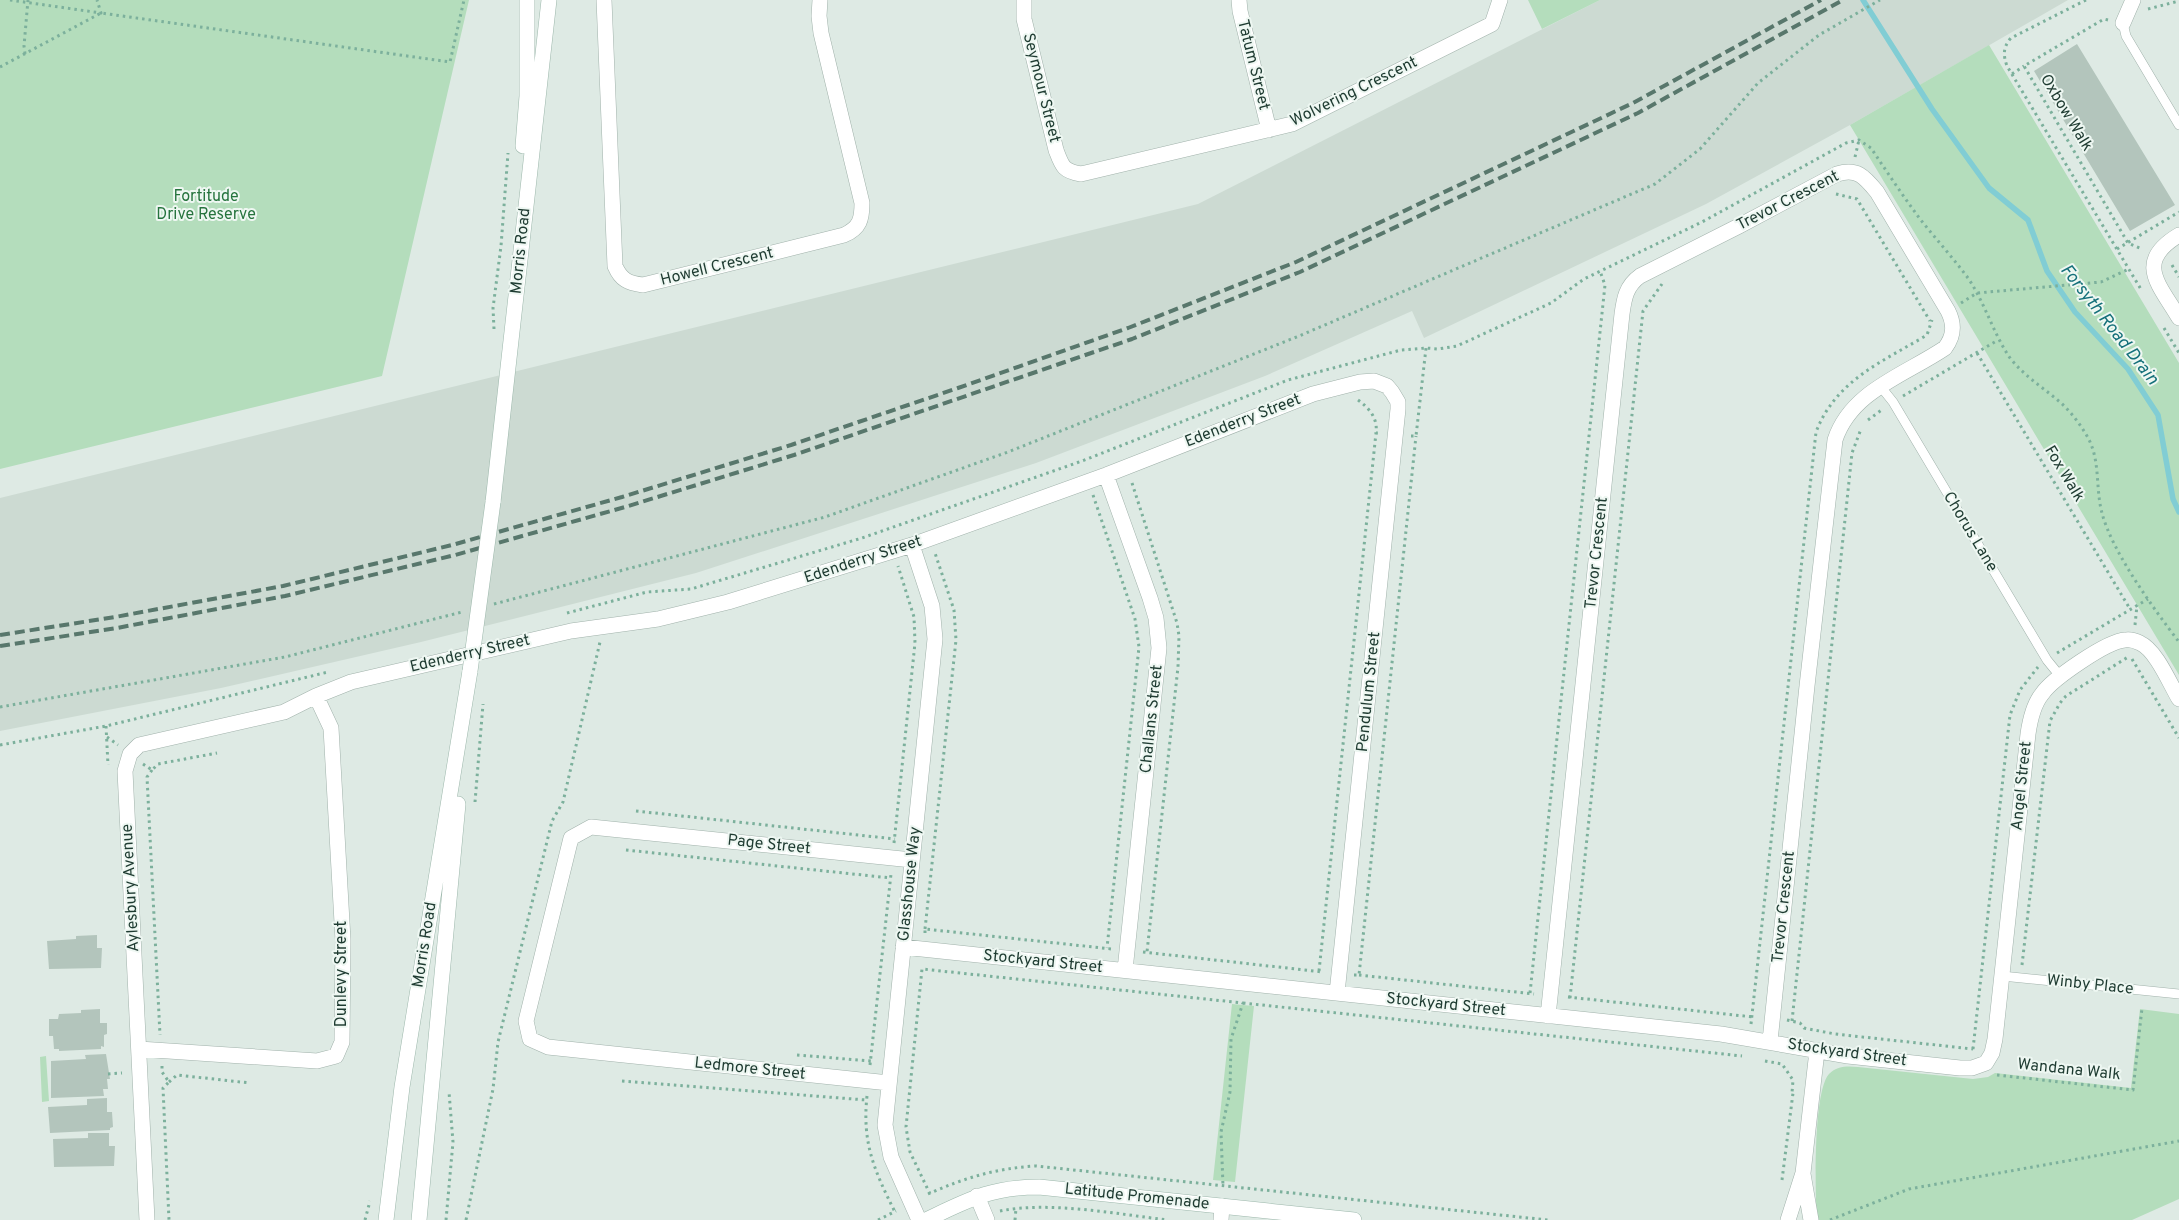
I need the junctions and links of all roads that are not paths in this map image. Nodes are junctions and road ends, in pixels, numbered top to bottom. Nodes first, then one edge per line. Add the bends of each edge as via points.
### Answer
1 (527, 0) edge
2 (549, 0) edge
3 (604, 0) edge
4 (820, 0) edge
5 (1024, 0) edge
6 (1239, 0) edge
7 (1500, 0) edge
8 (2133, 0) edge
9 (2123, 23) joint
10 (2179, 125) edge
11 (1269, 130) junction
12 (1068, 172) joint
13 (2179, 235) edge
14 (2179, 318) edge
15 (1881, 387) junction
16 (1392, 392) joint
17 (1106, 475) junction
18 (493, 502) junction
19 (912, 545) junction
20 (470, 671) junction
21 (2060, 676) junction
22 (316, 696) junction
23 (2179, 699) edge
24 (912, 860) junction
25 (903, 948) junction
26 (1125, 970) junction
27 (2002, 976) junction
28 (1337, 993) junction
29 (2179, 994) edge
30 (1548, 1016) junction
31 (1770, 1041) junction
32 (139, 1048) junction
33 (1817, 1051) junction
34 (612, 1054) joint
35 (1986, 1063) joint
36 (889, 1083) junction
37 (1803, 1172) junction
38 (977, 1196) junction
39 (1221, 1213) edge
40 (422, 1217) edge
41 (986, 1217) edge
42 (147, 1220) edge
43 (386, 1220) edge
44 (919, 1220) edge
45 (926, 1220) edge
46 (1354, 1220) edge
47 (1788, 1220) edge
48 (1811, 1220) edge

1 - 18 street, Morris Road via 527,96
2 - 18 street, Morris Road
3 - 4 street, Howell Crescent via 615,266 619,276 630,283 643,285 844,235 854,231 858,225 862,218 862,203 820,33
5 - 12 street, Seymour Street via 1024,19 1056,150 1061,165
6 - 11 street, Tatum Street
7 - 11 street, Wolvering Crescent via 1492,24 1306,118
8 - 9 street
9 - 10 lane via 2126,36
11 - 12 street, Wolvering Crescent via 1093,173
13 - 14 street via 2159,250 2154,270
15 - 21 lane, Chorus Lane via 2047,660
15 - 30 street, Trevor Crescent via 1945,348 1952,335 1952,322 1877,192 1856,172 1837,174 1640,276 1626,292
15 - 31 street, Trevor Crescent via 1857,403 1843,420 1834,440
16 - 17 street, Edenderry Street via 1380,383 1368,381 1313,394
16 - 28 street, Pendulum Street via 1398,402 1396,435
17 - 19 street, Edenderry Street
17 - 26 street, Challans Street via 1154,612 1159,648
18 - 20 street, Morris Road, bridge
19 - 22 street, Edenderry Street via 728,602 658,620 571,631 351,682
19 - 24 street, Glasshouse Way via 932,606 935,639
20 - 40 street, Morris Road
20 - 43 street, Morris Road via 402,1087
21 - 23 street, Angel Street via 2110,645 2133,640 2150,651
21 - 27 street, Angel Street via 2041,694 2031,718
22 - 32 street, Aylesbury Avenue via 284,712 139,745 127,760
22 - 32 street, Dunlevy Street via 331,728 343,940 342,1042 336,1056 317,1061
24 - 25 street, Glasshouse Way
24 - 34 street, Page Street via 591,827 571,838 526,1021 530,1039 548,1047
25 - 26 street, Stockyard Street
25 - 36 street, Glasshouse Way
26 - 28 street, Stockyard Street
27 - 29 lane, Winby Place
27 - 35 street, Angel Street via 1995,1039
28 - 30 street, Stockyard Street
30 - 31 street, Stockyard Street
31 - 33 street, Stockyard Street
32 - 42 street, Aylesbury Avenue
33 - 35 street, Stockyard Street via 1960,1068
33 - 37 street
34 - 36 street, Ledmore Street
36 - 44 street, Glasshouse Way via 885,1125 888,1147
37 - 47 street
37 - 48 street
38 - 39 street, Latitude Promenade via 1019,1188 1039,1188
38 - 41 street
38 - 45 street, Latitude Promenade
39 - 46 street, Latitude Promenade

